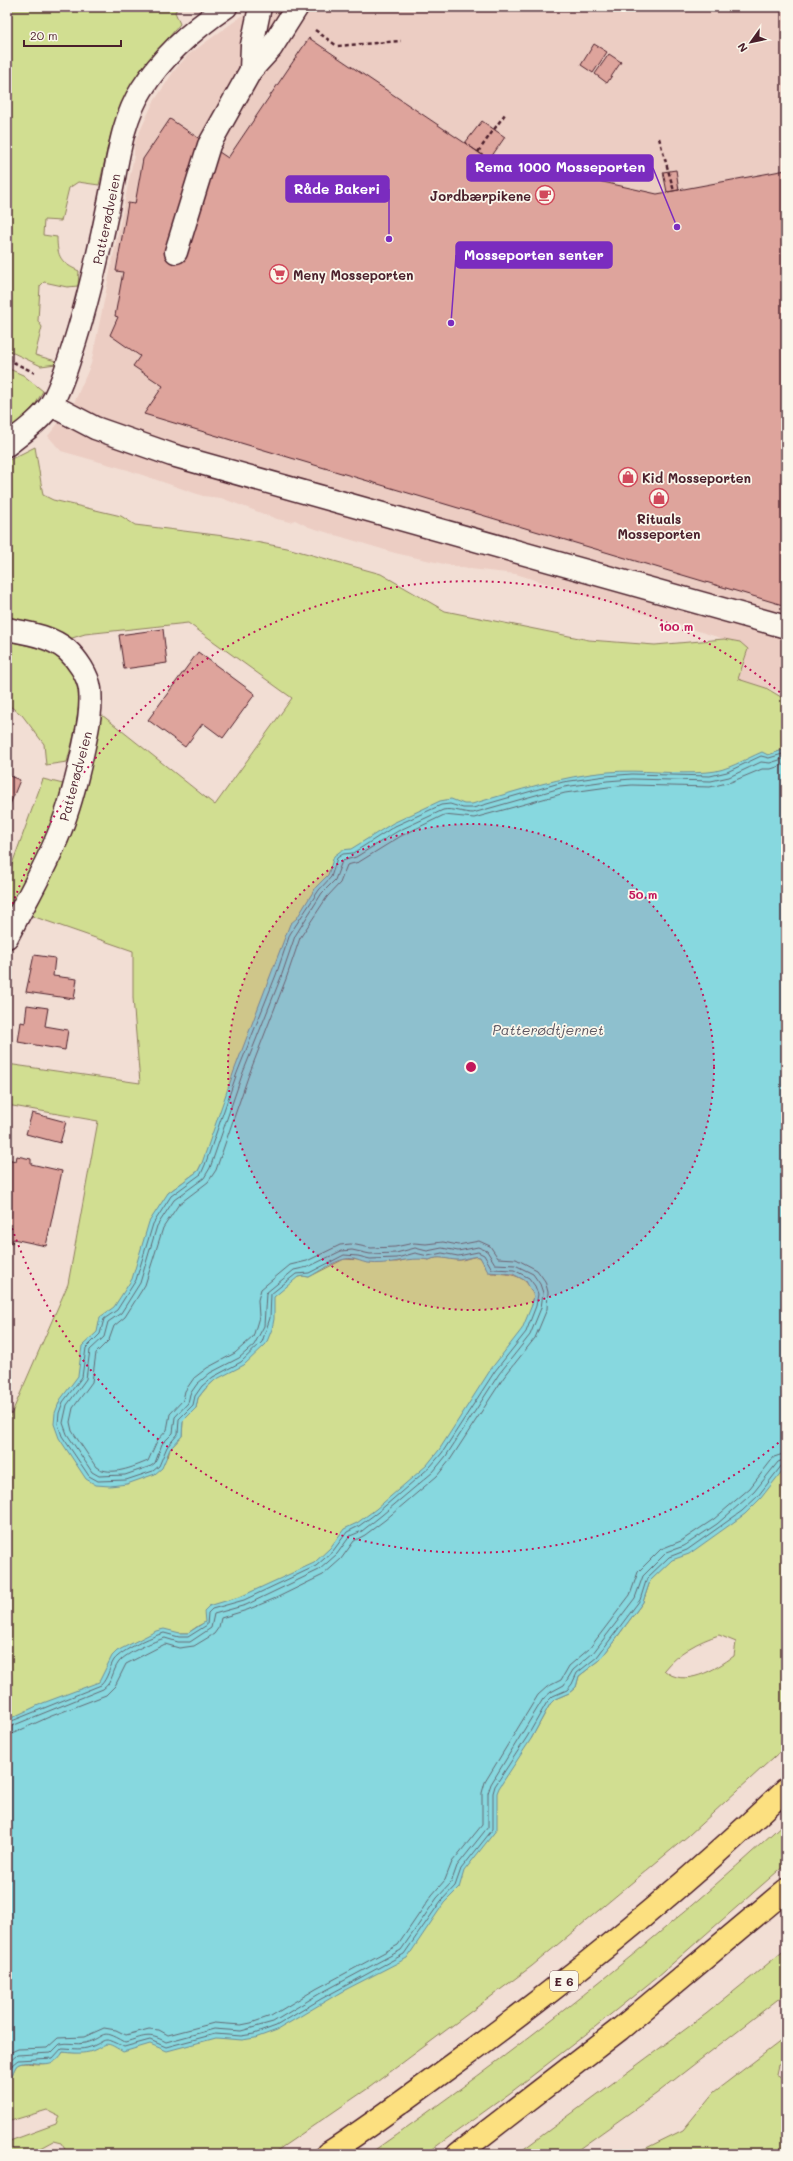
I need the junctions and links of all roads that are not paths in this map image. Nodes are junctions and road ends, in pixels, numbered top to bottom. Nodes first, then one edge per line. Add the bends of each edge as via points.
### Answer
1 (226, 7) edge
2 (260, 7) edge
3 (297, 7) edge
4 (251, 70) junction
5 (176, 252) dead end
6 (51, 405) junction
7 (7, 444) edge
8 (786, 627) edge
9 (7, 629) edge
10 (7, 937) edge
11 (786, 1790) edge
12 (786, 1890) edge
13 (327, 2154) edge
14 (458, 2154) edge

1 - 6 street, Patterødveien via 194,31 157,68 130,111 122,137 81,326
2 - 4 street via 252,45
3 - 4 street via 271,48
4 - 5 street via 209,146
6 - 7 street, Patterødveien via 36,421
6 - 8 street via 95,428 172,455
9 - 10 street, Patterødveien via 34,634 66,649 76,658 83,671 89,687 91,704 79,771 61,830
11 - 13 highway, E 6 via 688,1878 578,1970 497,2033
12 - 14 highway via 620,2029

